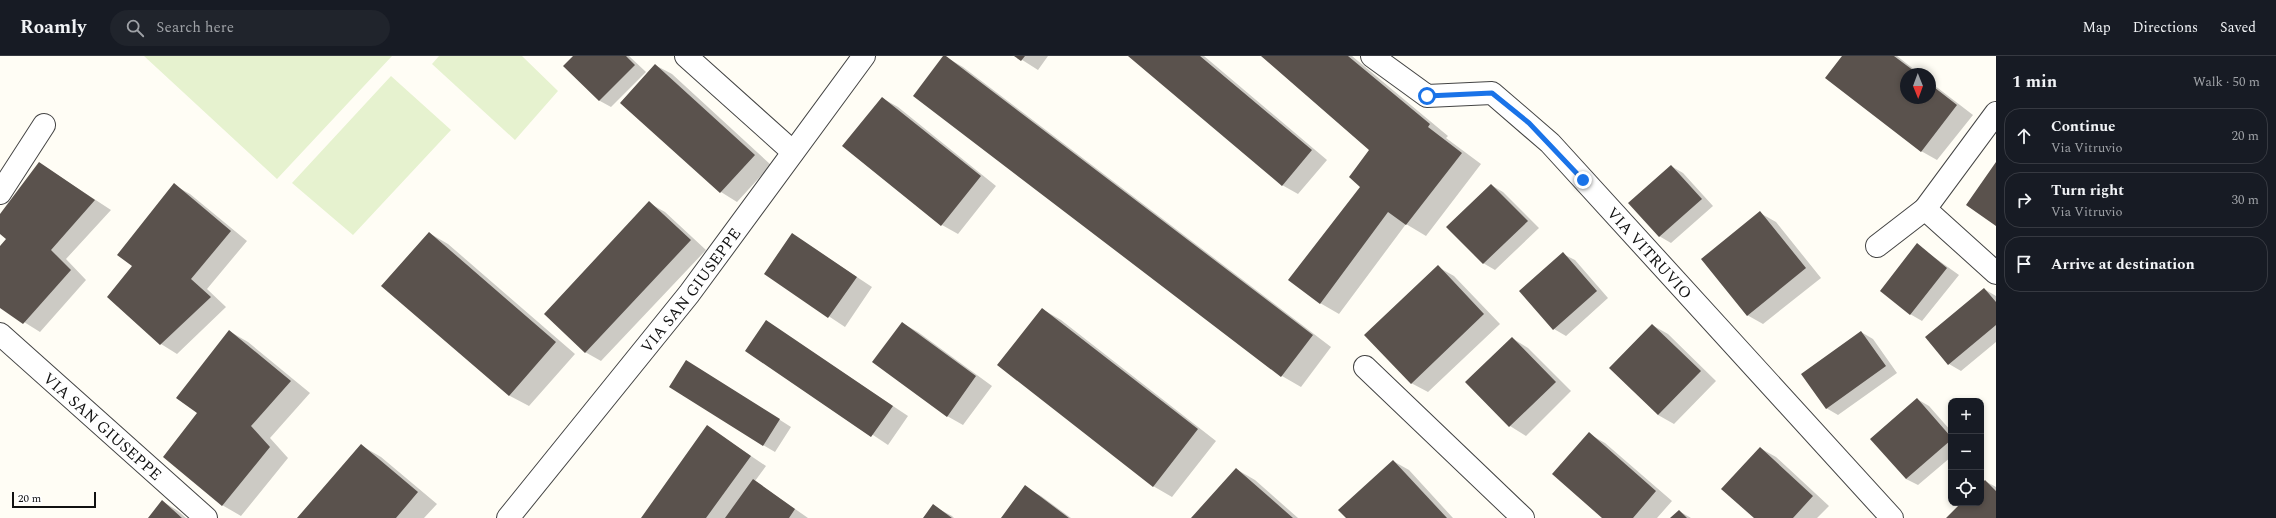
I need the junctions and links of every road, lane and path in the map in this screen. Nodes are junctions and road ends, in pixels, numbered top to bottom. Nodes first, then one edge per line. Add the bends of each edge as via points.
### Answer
1 (686, 56) edge
2 (864, 56) edge
3 (1372, 56) edge
4 (1996, 113) edge
5 (44, 125) dead end
6 (793, 152) junction
7 (0, 192) edge
8 (1925, 209) junction
9 (1878, 246) dead end
10 (1996, 273) edge
11 (0, 334) edge
12 (1365, 366) dead end
13 (206, 518) edge
14 (508, 518) edge
15 (1523, 518) edge
16 (1892, 518) edge

1 - 6 street
2 - 6 street, VIA SAN GIUSEPPE
3 - 16 street, VIA VITRUVIO via 1427,96 1492,93 1529,123
4 - 8 street
5 - 7 street
6 - 14 street, VIA SAN GIUSEPPE via 689,294
8 - 9 street
8 - 10 street
11 - 13 street, VIA SAN GIUSEPPE
12 - 15 street

